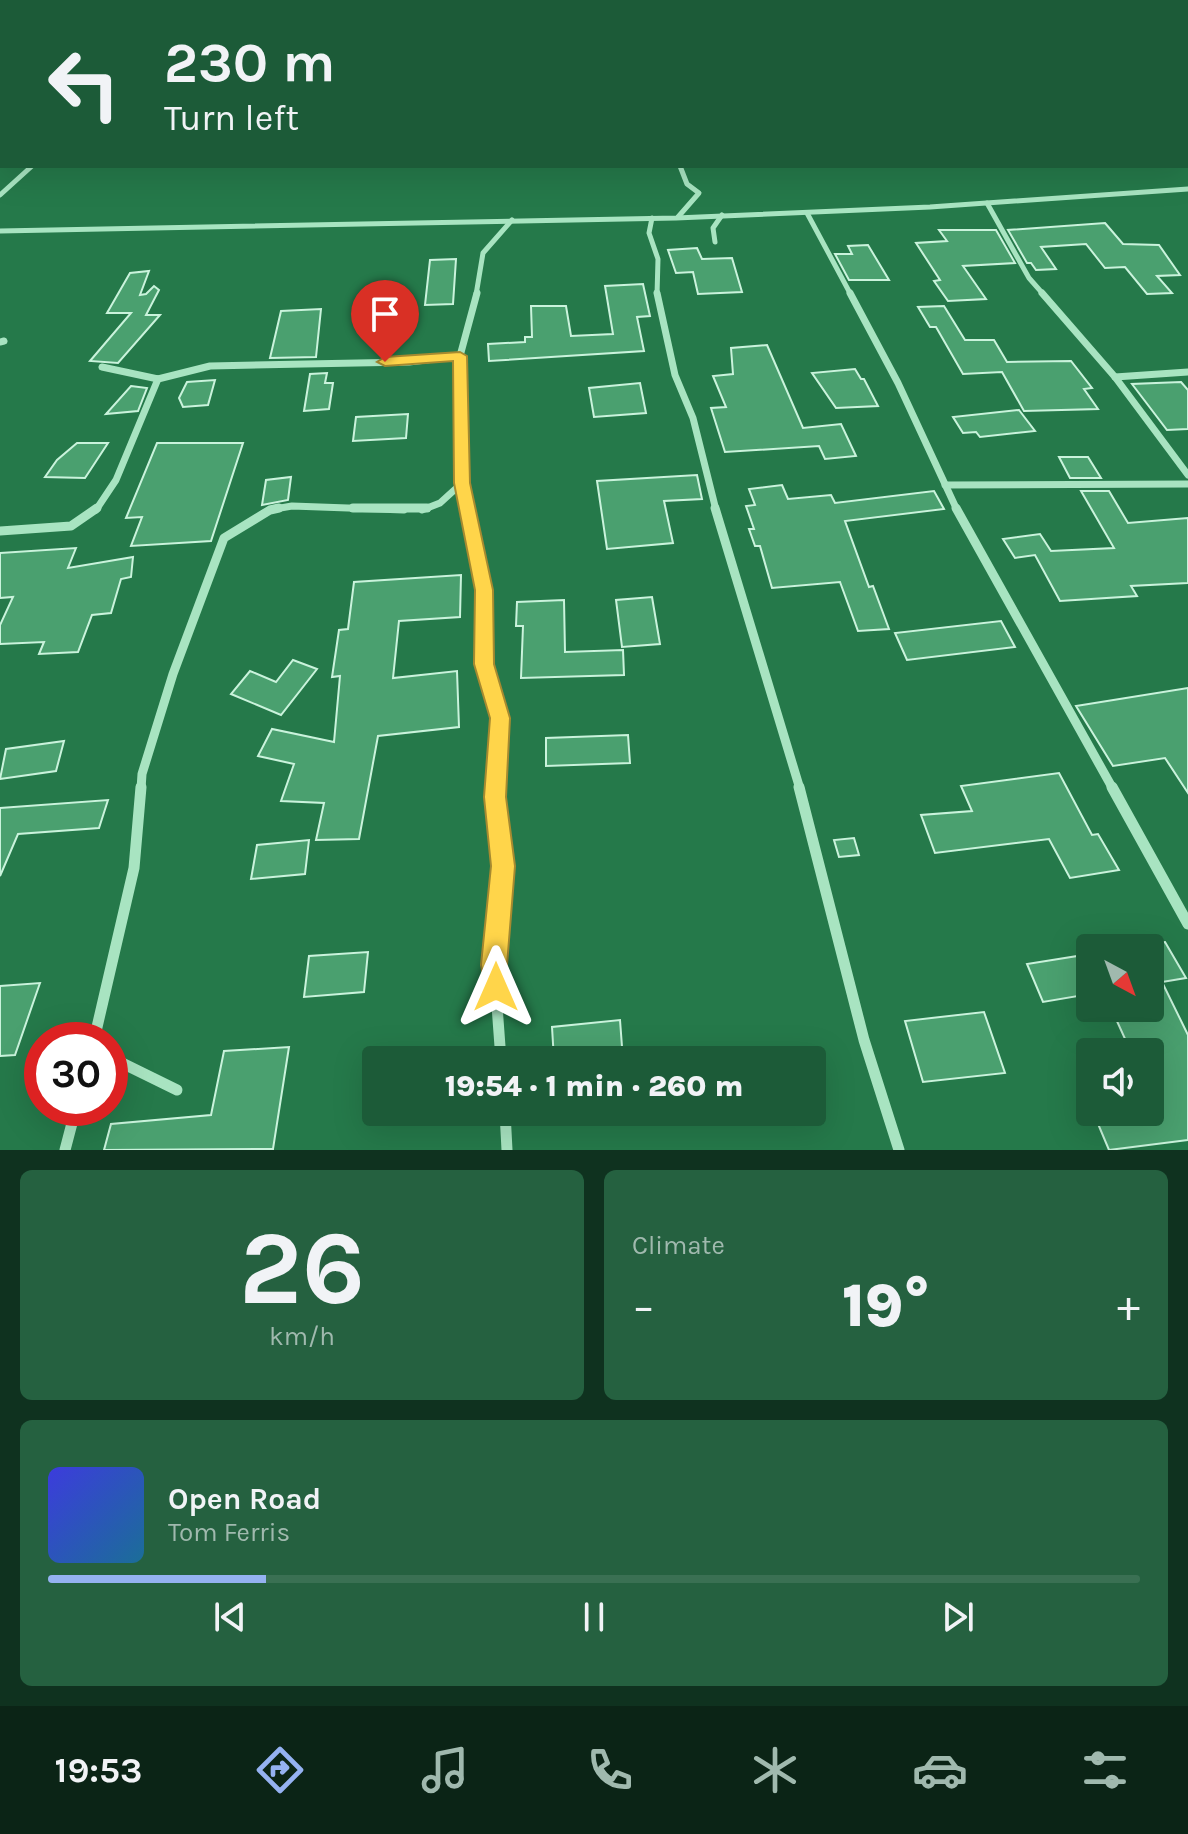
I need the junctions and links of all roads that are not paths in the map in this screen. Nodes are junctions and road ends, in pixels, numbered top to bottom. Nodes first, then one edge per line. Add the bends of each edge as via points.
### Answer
1 (30, 168) edge
2 (681, 168) edge
3 (1188, 189) edge
4 (0, 195) edge
5 (987, 203) junction
6 (807, 213) junction
7 (723, 215) junction
8 (652, 218) junction
9 (676, 218) junction
10 (513, 219) junction
11 (15, 230) junction
12 (0, 231) edge
13 (0, 238) edge
14 (715, 242) dead end
15 (460, 356) junction
16 (102, 367) dead end
17 (1188, 372) edge
18 (1115, 377) junction
19 (158, 379) junction
20 (1188, 475) edge
21 (462, 483) junction
22 (1188, 484) edge
23 (945, 485) junction
24 (0, 531) edge
25 (1188, 924) edge
26 (101, 1022) edge
27 (500, 1046) edge
28 (128, 1066) edge
29 (177, 1090) dead end
30 (71, 1126) edge
31 (506, 1126) edge
32 (65, 1150) edge
33 (507, 1150) edge
34 (899, 1150) edge

1 - 4 street
2 - 9 street via 687,184 699,193
3 - 5 street
5 - 6 street
5 - 18 street via 1029,278
6 - 7 street
6 - 23 street via 898,383
7 - 9 street
7 - 14 street via 713,228
8 - 9 street
8 - 10 street
8 - 34 street via 657,301 675,375 693,418
10 - 11 street
10 - 15 street via 483,253
11 - 12 street
11 - 13 street
15 - 19 street via 210,366
15 - 21 street
16 - 19 street
17 - 18 street
18 - 20 street
19 - 24 street via 118,473 93,514 79,523
21 - 26 street via 440,503 420,511 292,506 270,510 224,538 142,774 134,868
21 - 27 street via 484,590 484,664 500,718 495,797 503,866 494,965
22 - 23 street
23 - 25 street
28 - 29 street
30 - 32 street
31 - 33 street

